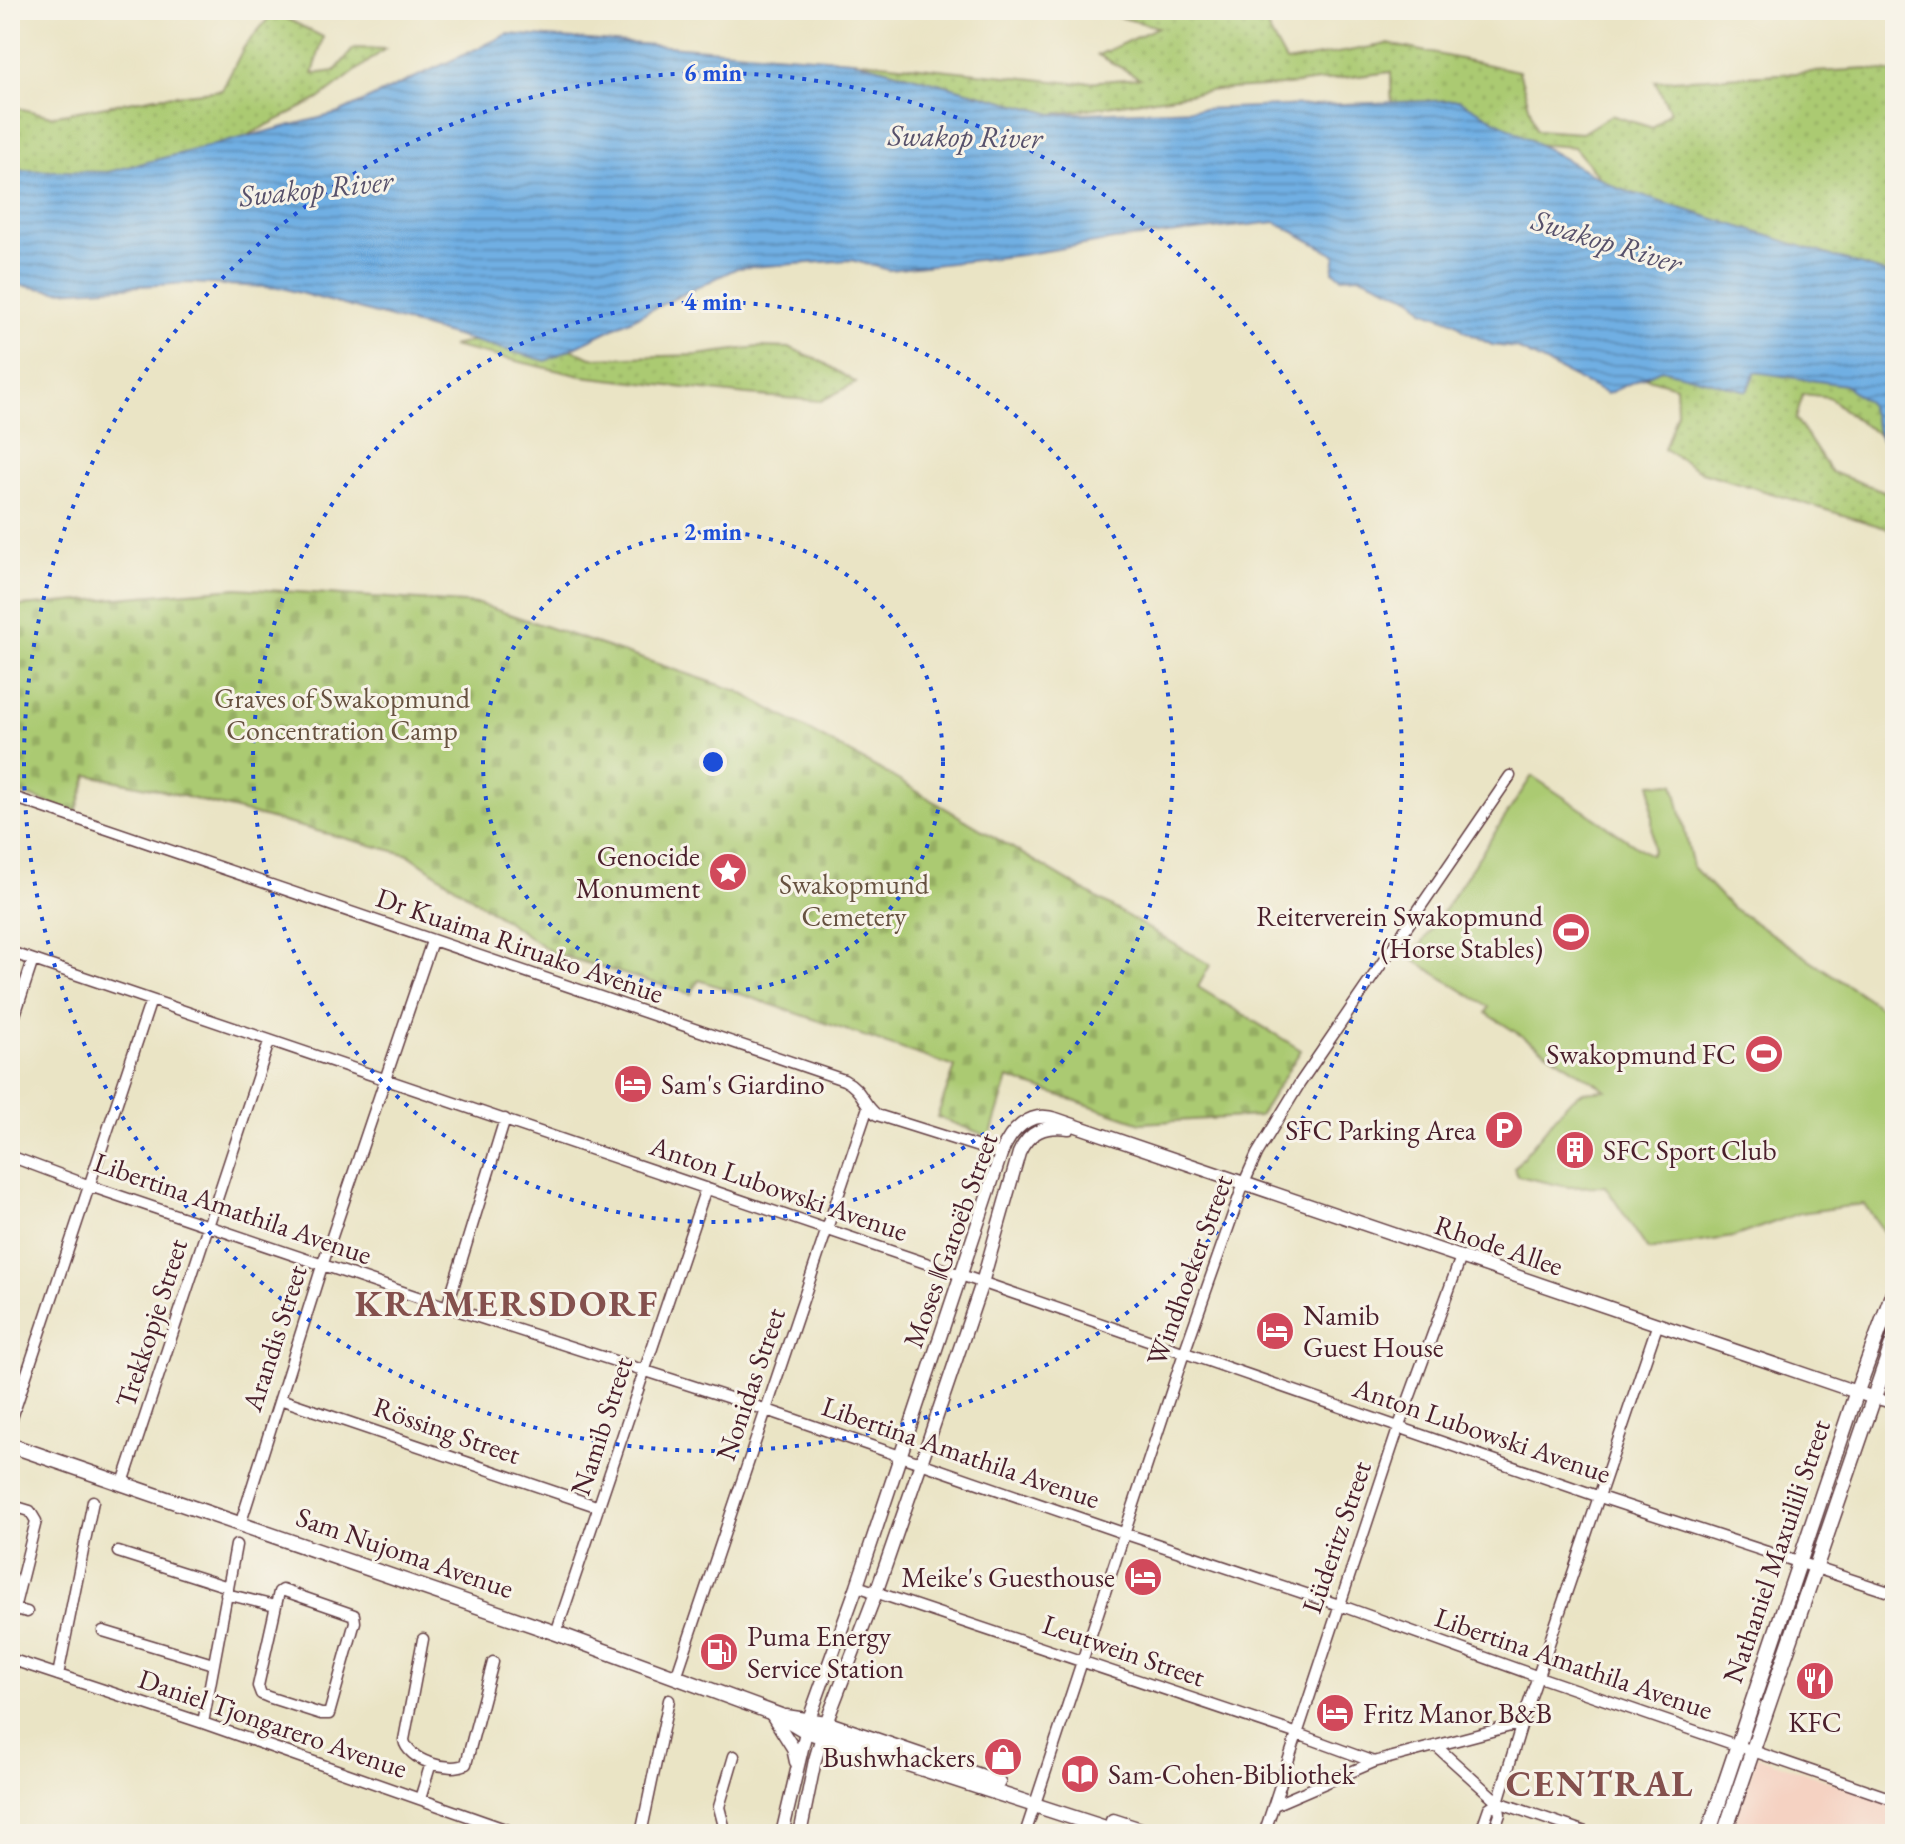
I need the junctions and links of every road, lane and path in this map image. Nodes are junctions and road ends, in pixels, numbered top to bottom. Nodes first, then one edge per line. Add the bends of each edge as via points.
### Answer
1 (1510, 776) dead end
2 (10, 796) edge
3 (432, 941) junction
4 (10, 952) edge
5 (33, 960) junction
6 (151, 1000) junction
7 (10, 1030) edge
8 (269, 1042) junction
9 (385, 1080) junction
10 (868, 1107) junction
11 (505, 1119) junction
12 (1088, 1130) junction
13 (1001, 1154) junction
14 (10, 1156) edge
15 (1244, 1183) junction
16 (90, 1186) junction
17 (706, 1188) junction
18 (208, 1226) junction
19 (827, 1229) junction
20 (1461, 1257) junction
21 (323, 1263) junction
22 (961, 1275) junction
23 (982, 1283) junction
24 (1895, 1287) edge
25 (447, 1307) junction
26 (1657, 1326) junction
27 (1895, 1336) edge
28 (1184, 1353) junction
29 (643, 1372) junction
30 (1857, 1391) junction
31 (1874, 1398) junction
32 (280, 1399) junction
33 (1895, 1404) edge
34 (767, 1410) junction
35 (10, 1424) edge
36 (1399, 1426) junction
37 (10, 1445) edge
38 (901, 1456) junction
39 (921, 1463) junction
40 (123, 1483) junction
41 (1600, 1497) junction
42 (93, 1501) dead end
43 (10, 1505) edge
44 (599, 1507) junction
45 (241, 1522) junction
46 (1123, 1533) junction
47 (236, 1545) dead end
48 (118, 1552) dead end
49 (1799, 1563) junction
50 (1815, 1569) junction
51 (857, 1586) junction
52 (227, 1591) junction
53 (876, 1593) junction
54 (1895, 1594) edge
55 (1339, 1605) junction
56 (275, 1606) junction
57 (12, 1609) edge
58 (27, 1612) dead end
59 (103, 1631) dead end
60 (556, 1633) junction
61 (423, 1639) dead end
62 (10, 1659) edge
63 (1082, 1661) junction
64 (493, 1662) dead end
65 (213, 1664) junction
66 (58, 1675) junction
67 (676, 1677) junction
68 (1539, 1677) junction
69 (669, 1700) dead end
70 (776, 1715) junction
71 (203, 1723) junction
72 (1522, 1723) junction
73 (807, 1725) junction
74 (824, 1729) junction
75 (1295, 1733) junction
76 (1737, 1745) junction
77 (1436, 1746) junction
78 (1752, 1750) junction
79 (734, 1756) dead end
80 (1374, 1762) junction
81 (431, 1763) junction
82 (797, 1765) junction
83 (420, 1799) junction
84 (1037, 1800) junction
85 (1895, 1800) edge
86 (1498, 1802) junction
87 (1274, 1805) junction
88 (1124, 1832) edge
89 (519, 1834) edge
90 (641, 1834) edge
91 (726, 1834) edge
92 (782, 1834) edge
93 (800, 1834) edge
94 (1025, 1834) edge
95 (1153, 1834) edge
96 (1264, 1834) edge
97 (1480, 1834) edge
98 (1493, 1834) edge
99 (1591, 1834) edge
100 (1708, 1834) edge
101 (1724, 1834) edge

1 - 15 street, Windhoeker Street via 1300,1083
2 - 3 street, Dr Kuaima Riruako Avenue
3 - 9 street, Arandis Street
3 - 10 street, Dr Kuaima Riruako Avenue via 844,1080 856,1087
4 - 5 street, Anton Lubowski Avenue
5 - 6 street, Anton Lubowski Avenue
5 - 7 street
6 - 8 street, Anton Lubowski Avenue
6 - 16 street
8 - 9 street, Anton Lubowski Avenue
8 - 18 street, Trekkopje Street
9 - 11 street, Anton Lubowski Avenue
9 - 21 street, Arandis Street
10 - 13 street, Dr Kuaima Riruako Avenue via 884,1118
10 - 19 street, Nonidas Street
11 - 17 street, Anton Lubowski Avenue
11 - 25 street
12 - 13 main road, Moses ǁGaroëb Street via 1050,1117 1031,1119 1017,1127
12 - 15 main road, Rhode Allee
12 - 23 main road, Moses ǁGaroëb Street via 1046,1128 1025,1141
13 - 22 main road, Moses ǁGaroëb Street
14 - 16 street, Libertina Amathila Avenue
15 - 20 main road, Rhode Allee
15 - 28 street, Windhoeker Street
16 - 18 street, Libertina Amathila Avenue
16 - 35 street
17 - 19 street, Anton Lubowski Avenue
17 - 29 street, Namib Street
18 - 21 street, Libertina Amathila Avenue
18 - 40 street, Trekkopje Street
19 - 22 street, Anton Lubowski Avenue
19 - 34 street, Nonidas Street
20 - 26 main road, Rhode Allee
20 - 36 street, Lüderitz Street
21 - 25 street, Libertina Amathila Avenue
21 - 32 street, Arandis Street
22 - 23 street, Anton Lubowski Avenue
22 - 38 main road, Moses ǁGaroëb Street
23 - 28 street, Anton Lubowski Avenue
23 - 39 main road, Moses ǁGaroëb Street
24 - 30 highway, Nathaniel Maxuilili Street
25 - 29 street, Libertina Amathila Avenue
26 - 30 main road, Rhode Allee
26 - 41 street
27 - 31 highway, Nathaniel Maxuilili Street
28 - 36 street, Anton Lubowski Avenue
28 - 46 street, Windhoeker Street
29 - 34 street, Libertina Amathila Avenue
29 - 44 street, Namib Street
30 - 31 main road, Rhode Allee
30 - 49 highway, Nathaniel Maxuilili Street
31 - 33 street, Rhode Allee
31 - 50 highway, Nathaniel Maxuilili Street
32 - 44 street, Rössing Street
32 - 45 street, Arandis Street
34 - 38 street, Libertina Amathila Avenue
34 - 67 street, Nonidas Street
36 - 41 street, Anton Lubowski Avenue
36 - 55 street, Lüderitz Street
37 - 40 highway, Sam Nujoma Avenue
38 - 39 street, Libertina Amathila Avenue
38 - 51 main road, Moses ǁGaroëb Street
39 - 46 street, Libertina Amathila Avenue
39 - 53 main road, Moses ǁGaroëb Street
40 - 45 highway, Sam Nujoma Avenue
41 - 49 street, Anton Lubowski Avenue
41 - 68 street
42 - 66 street
43 - 57 street via 30,1511 36,1521
44 - 60 street, Namib Street
45 - 60 highway, Sam Nujoma Avenue
46 - 55 street, Libertina Amathila Avenue
46 - 63 street, Windhoeker Street
47 - 52 street
48 - 52 street
49 - 50 street, Anton Lubowski Avenue
49 - 76 highway, Nathaniel Maxuilili Street
50 - 54 street, Anton Lubowski Avenue
50 - 78 highway, Nathaniel Maxuilili Street
51 - 53 street, Leutwein Street
51 - 73 main road, Moses ǁGaroëb Street
52 - 56 street
52 - 65 street
53 - 63 street, Leutwein Street
53 - 74 main road, Moses ǁGaroëb Street
55 - 68 street, Libertina Amathila Avenue
55 - 75 street, Lüderitz Street
56 - 56 street via 282,1590 354,1615 329,1714 261,1694 258,1686
57 - 58 street
59 - 65 street
60 - 67 highway, Sam Nujoma Avenue
61 - 81 street via 404,1740 405,1749
62 - 66 street, Daniel Tjongarero Avenue
63 - 75 street, Leutwein Street
63 - 84 street, Windhoeker Street
64 - 81 street via 466,1764
65 - 71 street
66 - 71 street, Daniel Tjongarero Avenue
67 - 70 highway, Sam Nujoma Avenue
68 - 72 street
68 - 76 street, Libertina Amathila Avenue
69 - 90 street
70 - 73 highway, Sam Nujoma Avenue
70 - 82 main road
71 - 83 street, Daniel Tjongarero Avenue
72 - 77 street
72 - 86 street
73 - 74 highway, Sam Nujoma Avenue
73 - 82 main road, Moses ǁGaroëb Street
74 - 84 highway, Sam Nujoma Avenue
74 - 93 main road, Moses ǁGaroëb Street
75 - 80 street, Leutwein Street
75 - 87 street, Lüderitz Street
76 - 78 street, Libertina Amathila Avenue
76 - 100 highway, Nathaniel Maxuilili Street
77 - 80 street
77 - 86 street
78 - 85 street, Libertina Amathila Avenue
78 - 101 highway, Nathaniel Maxuilili Street
79 - 91 street via 719,1807
80 - 87 street
81 - 83 street
82 - 92 main road, Moses ǁGaroëb Street
83 - 89 street, Daniel Tjongarero Avenue
84 - 88 highway, Sam Nujoma Avenue
84 - 94 street, Windhoeker Street
86 - 97 street via 1489,1808
86 - 98 street
86 - 99 street
87 - 96 street, Lüderitz Street
88 - 95 highway, Sam Nujoma Avenue

